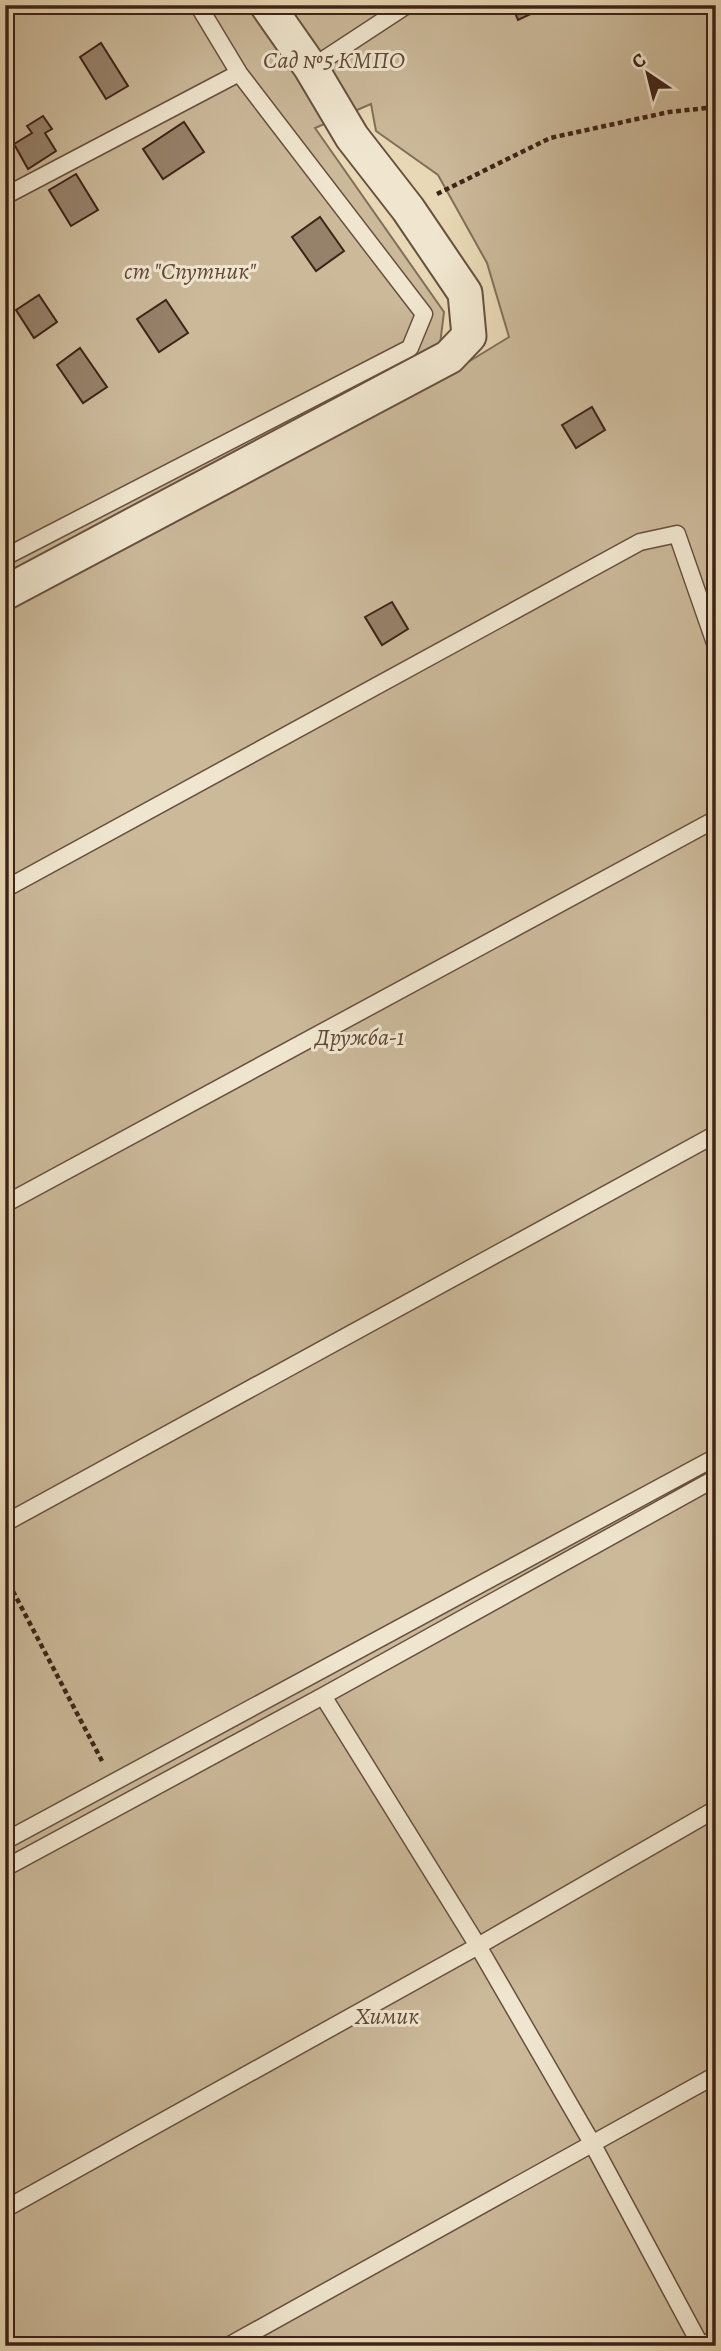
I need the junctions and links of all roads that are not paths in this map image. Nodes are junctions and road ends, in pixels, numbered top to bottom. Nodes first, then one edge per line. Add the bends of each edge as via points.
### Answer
1 (198, 5) edge
2 (267, 5) edge
3 (407, 5) edge
4 (311, 68) junction
5 (239, 73) junction
6 (5, 196) edge
7 (5, 557) edge
8 (5, 593) edge
9 (716, 646) edge
10 (716, 819) edge
11 (5, 889) edge
12 (716, 1134) edge
13 (5, 1205) edge
14 (716, 1457) edge
15 (716, 1478) edge
16 (5, 1523) edge
17 (323, 1696) junction
18 (716, 1810) edge
19 (5, 1840) edge
20 (5, 1868) edge
21 (478, 1946) junction
22 (716, 2075) edge
23 (592, 2143) junction
24 (5, 2209) edge
25 (716, 2338) edge
26 (228, 2346) edge
27 (702, 2346) edge

1 - 5 lane
2 - 4 street
3 - 4 lane
4 - 8 street via 352,137 465,293 469,336 449,357
5 - 6 lane
5 - 7 lane via 424,314 410,348
9 - 11 lane via 677,534 640,542
10 - 13 lane
12 - 16 lane
14 - 19 lane
15 - 17 lane
17 - 20 lane
17 - 21 lane
18 - 21 lane
21 - 23 lane
21 - 24 lane
22 - 23 lane
23 - 26 lane
23 - 27 lane
25 - 27 lane

